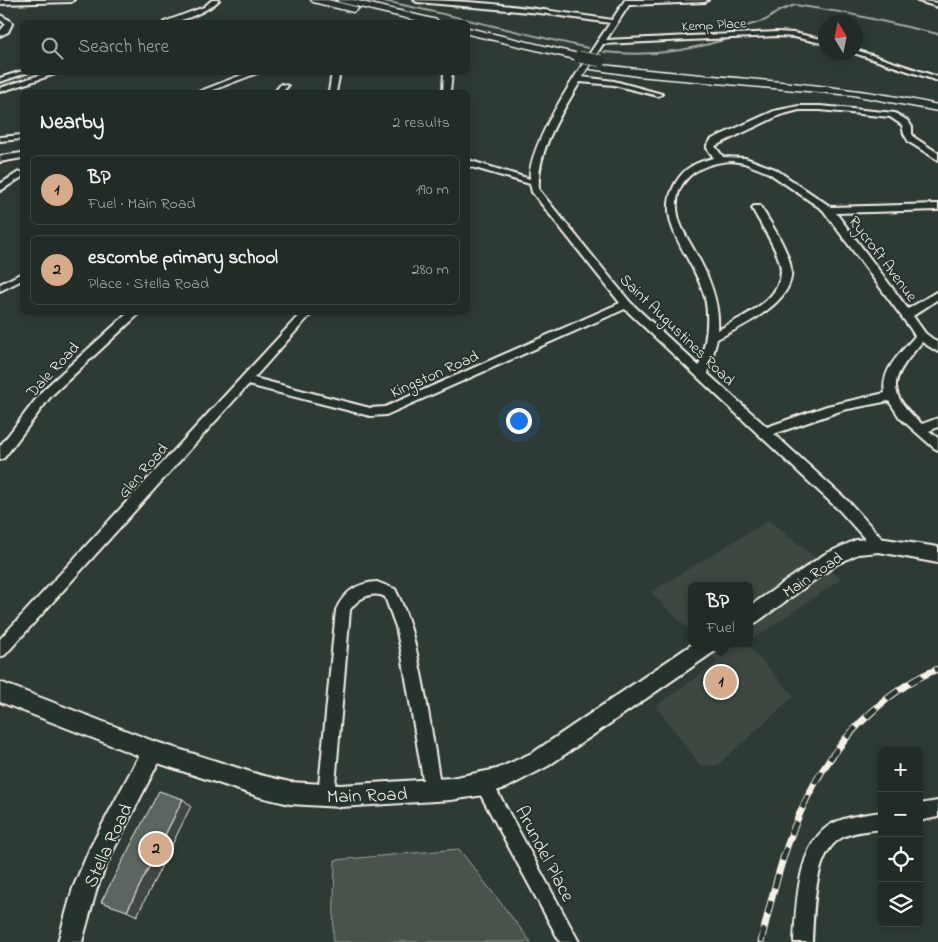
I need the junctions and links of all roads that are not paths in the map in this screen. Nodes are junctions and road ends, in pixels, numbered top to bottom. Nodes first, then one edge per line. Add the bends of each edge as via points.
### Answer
1 (71, 0) edge
2 (216, 0) edge
3 (316, 0) edge
4 (342, 0) edge
5 (417, 0) edge
6 (705, 0) edge
7 (920, 0) edge
8 (0, 2) edge
9 (628, 2) edge
10 (938, 5) edge
11 (0, 17) edge
12 (173, 20) edge
13 (400, 20) edge
14 (425, 20) edge
15 (613, 22) junction
16 (470, 32) edge
17 (0, 34) edge
18 (470, 38) edge
19 (818, 40) edge
20 (602, 42) junction
21 (863, 54) edge
22 (576, 60) junction
23 (598, 64) junction
24 (20, 74) edge
25 (48, 75) edge
26 (249, 75) edge
27 (336, 75) edge
28 (447, 75) edge
29 (577, 79) junction
30 (0, 80) edge
31 (938, 80) edge
32 (284, 86) dead end
33 (0, 90) edge
34 (208, 90) edge
35 (280, 90) edge
36 (333, 90) edge
37 (447, 90) edge
38 (658, 94) dead end
39 (938, 100) edge
40 (938, 108) edge
41 (20, 137) edge
42 (0, 139) edge
43 (20, 156) edge
44 (938, 157) edge
45 (0, 159) edge
46 (720, 159) junction
47 (470, 164) edge
48 (20, 175) edge
49 (532, 182) junction
50 (0, 188) edge
51 (938, 207) edge
52 (756, 208) dead end
53 (828, 210) junction
54 (20, 277) edge
55 (0, 288) edge
56 (938, 294) edge
57 (626, 304) junction
58 (133, 315) edge
59 (305, 315) edge
60 (907, 315) junction
61 (921, 336) junction
62 (712, 337) junction
63 (938, 348) edge
64 (702, 375) junction
65 (246, 380) junction
66 (891, 397) junction
67 (938, 422) edge
68 (921, 429) junction
69 (765, 433) junction
70 (938, 445) edge
71 (0, 456) edge
72 (879, 545) junction
73 (938, 555) edge
74 (753, 614) edge
75 (705, 647) edge
76 (0, 650) edge
77 (0, 692) edge
78 (153, 751) junction
79 (484, 784) junction
80 (434, 791) junction
81 (326, 796) junction
82 (938, 809) edge
83 (923, 812) edge
84 (878, 821) edge
85 (70, 942) edge
86 (570, 942) edge
87 (803, 942) edge

1 - 8 street
2 - 12 street via 206,8
3 - 13 highway
4 - 14 highway
5 - 15 street via 540,11
6 - 9 street
7 - 10 street
9 - 15 street
11 - 17 street via 9,22
15 - 20 street
16 - 22 highway
18 - 22 highway
19 - 20 street, Kemp Place via 777,34
20 - 29 street
21 - 31 street
22 - 23 highway
23 - 39 highway via 822,80 872,86
23 - 40 highway via 654,76 828,88
24 - 30 street
25 - 33 street
26 - 34 street
27 - 36 street
28 - 37 street
29 - 38 street via 614,83
29 - 49 street via 545,142
32 - 35 street
41 - 42 street
43 - 45 street
44 - 46 street via 912,140 900,119 881,113 808,108 759,120 715,141 711,148
46 - 53 street, Rycroft Avenue via 743,161 773,171
46 - 62 street via 690,169 675,192 672,212 679,233 708,286 714,318
47 - 49 street
48 - 50 street
49 - 57 street, Saint Augustines Road via 545,203
51 - 53 street
52 - 62 street via 786,265 786,282 771,302
53 - 60 street, Rycroft Avenue
54 - 55 street
56 - 60 street
57 - 64 street, Saint Augustines Road
57 - 65 street, Kingston Road via 386,411 370,412
58 - 71 street, Dale Road via 48,393
59 - 65 street, Glen Road
60 - 61 street, Rycroft Avenue
61 - 63 street
61 - 66 street via 892,374 889,383
62 - 64 street
64 - 69 street, Saint Augustines Road
65 - 76 street, Glen Road
66 - 68 street
66 - 69 street via 826,410
67 - 68 street
68 - 70 street
69 - 72 street, Saint Augustines Road via 845,507
72 - 73 main road, Main Road
72 - 74 main road, Main Road via 843,552
75 - 79 main road, Main Road via 541,759
77 - 78 main road, Main Road
78 - 81 main road, Main Road via 260,786
78 - 85 main road, Stella Road via 98,856
79 - 80 main road, Main Road
79 - 86 street, Arundel Place
80 - 81 main road, Main Road
80 - 81 street via 404,628 392,595 376,588 351,597 343,610
82 - 83 street
84 - 87 street via 834,833 823,844 809,881

